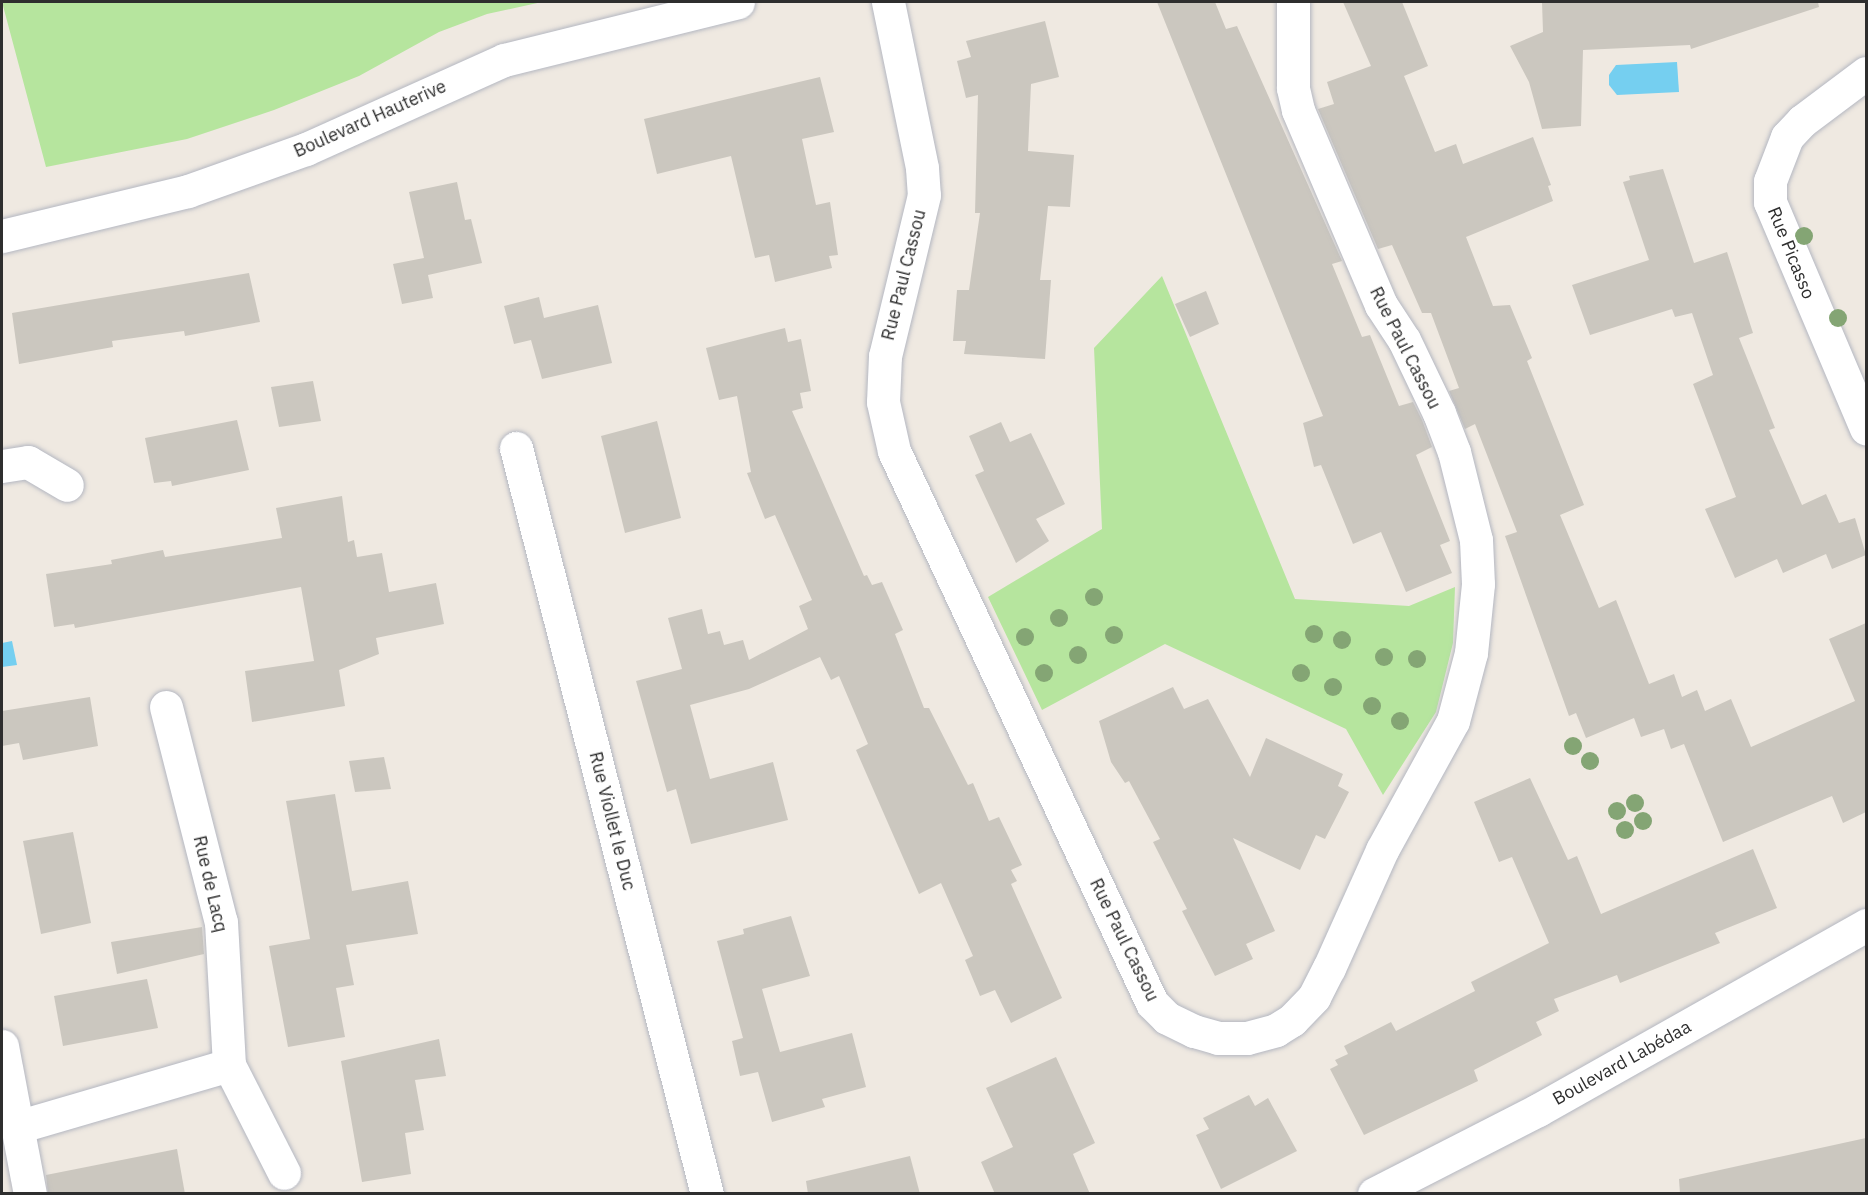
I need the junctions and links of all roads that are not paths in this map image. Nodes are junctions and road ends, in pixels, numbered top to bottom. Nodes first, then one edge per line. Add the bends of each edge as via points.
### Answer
1 (738, 2) edge
2 (888, 2) edge
3 (1293, 2) edge
4 (1866, 73) edge
5 (2, 236) edge
6 (1866, 428) edge
7 (516, 448) dead end
8 (2, 466) edge
9 (67, 485) dead end
10 (166, 707) dead end
11 (1866, 925) edge
12 (2, 1046) edge
13 (228, 1065) junction
14 (17, 1126) junction
15 (284, 1173) dead end
16 (30, 1194) edge
17 (707, 1194) edge
18 (1374, 1194) edge

1 - 5 street, Boulevard Hauterive via 504,60 306,149 209,184
2 - 3 street, Rue Paul Cassou via 924,195 885,356 883,402 894,452 1152,1003 1167,1018 1194,1031 1218,1038 1247,1038 1292,1020 1314,997 1329,968 1382,850 1453,721 1471,653 1478,584 1476,540 1454,452 1404,340 1380,305 1298,110 1293,88
4 - 6 street, Rue Picasso via 1787,137 1770,181 1770,202
7 - 17 street, Rue Viollet le Duc
8 - 9 street via 28,462
10 - 13 street, Rue de Lacq via 221,922
11 - 18 street, Boulevard Labédaa via 1538,1110
12 - 14 street
13 - 14 street
13 - 15 street, Rue de Lacq
14 - 16 street

